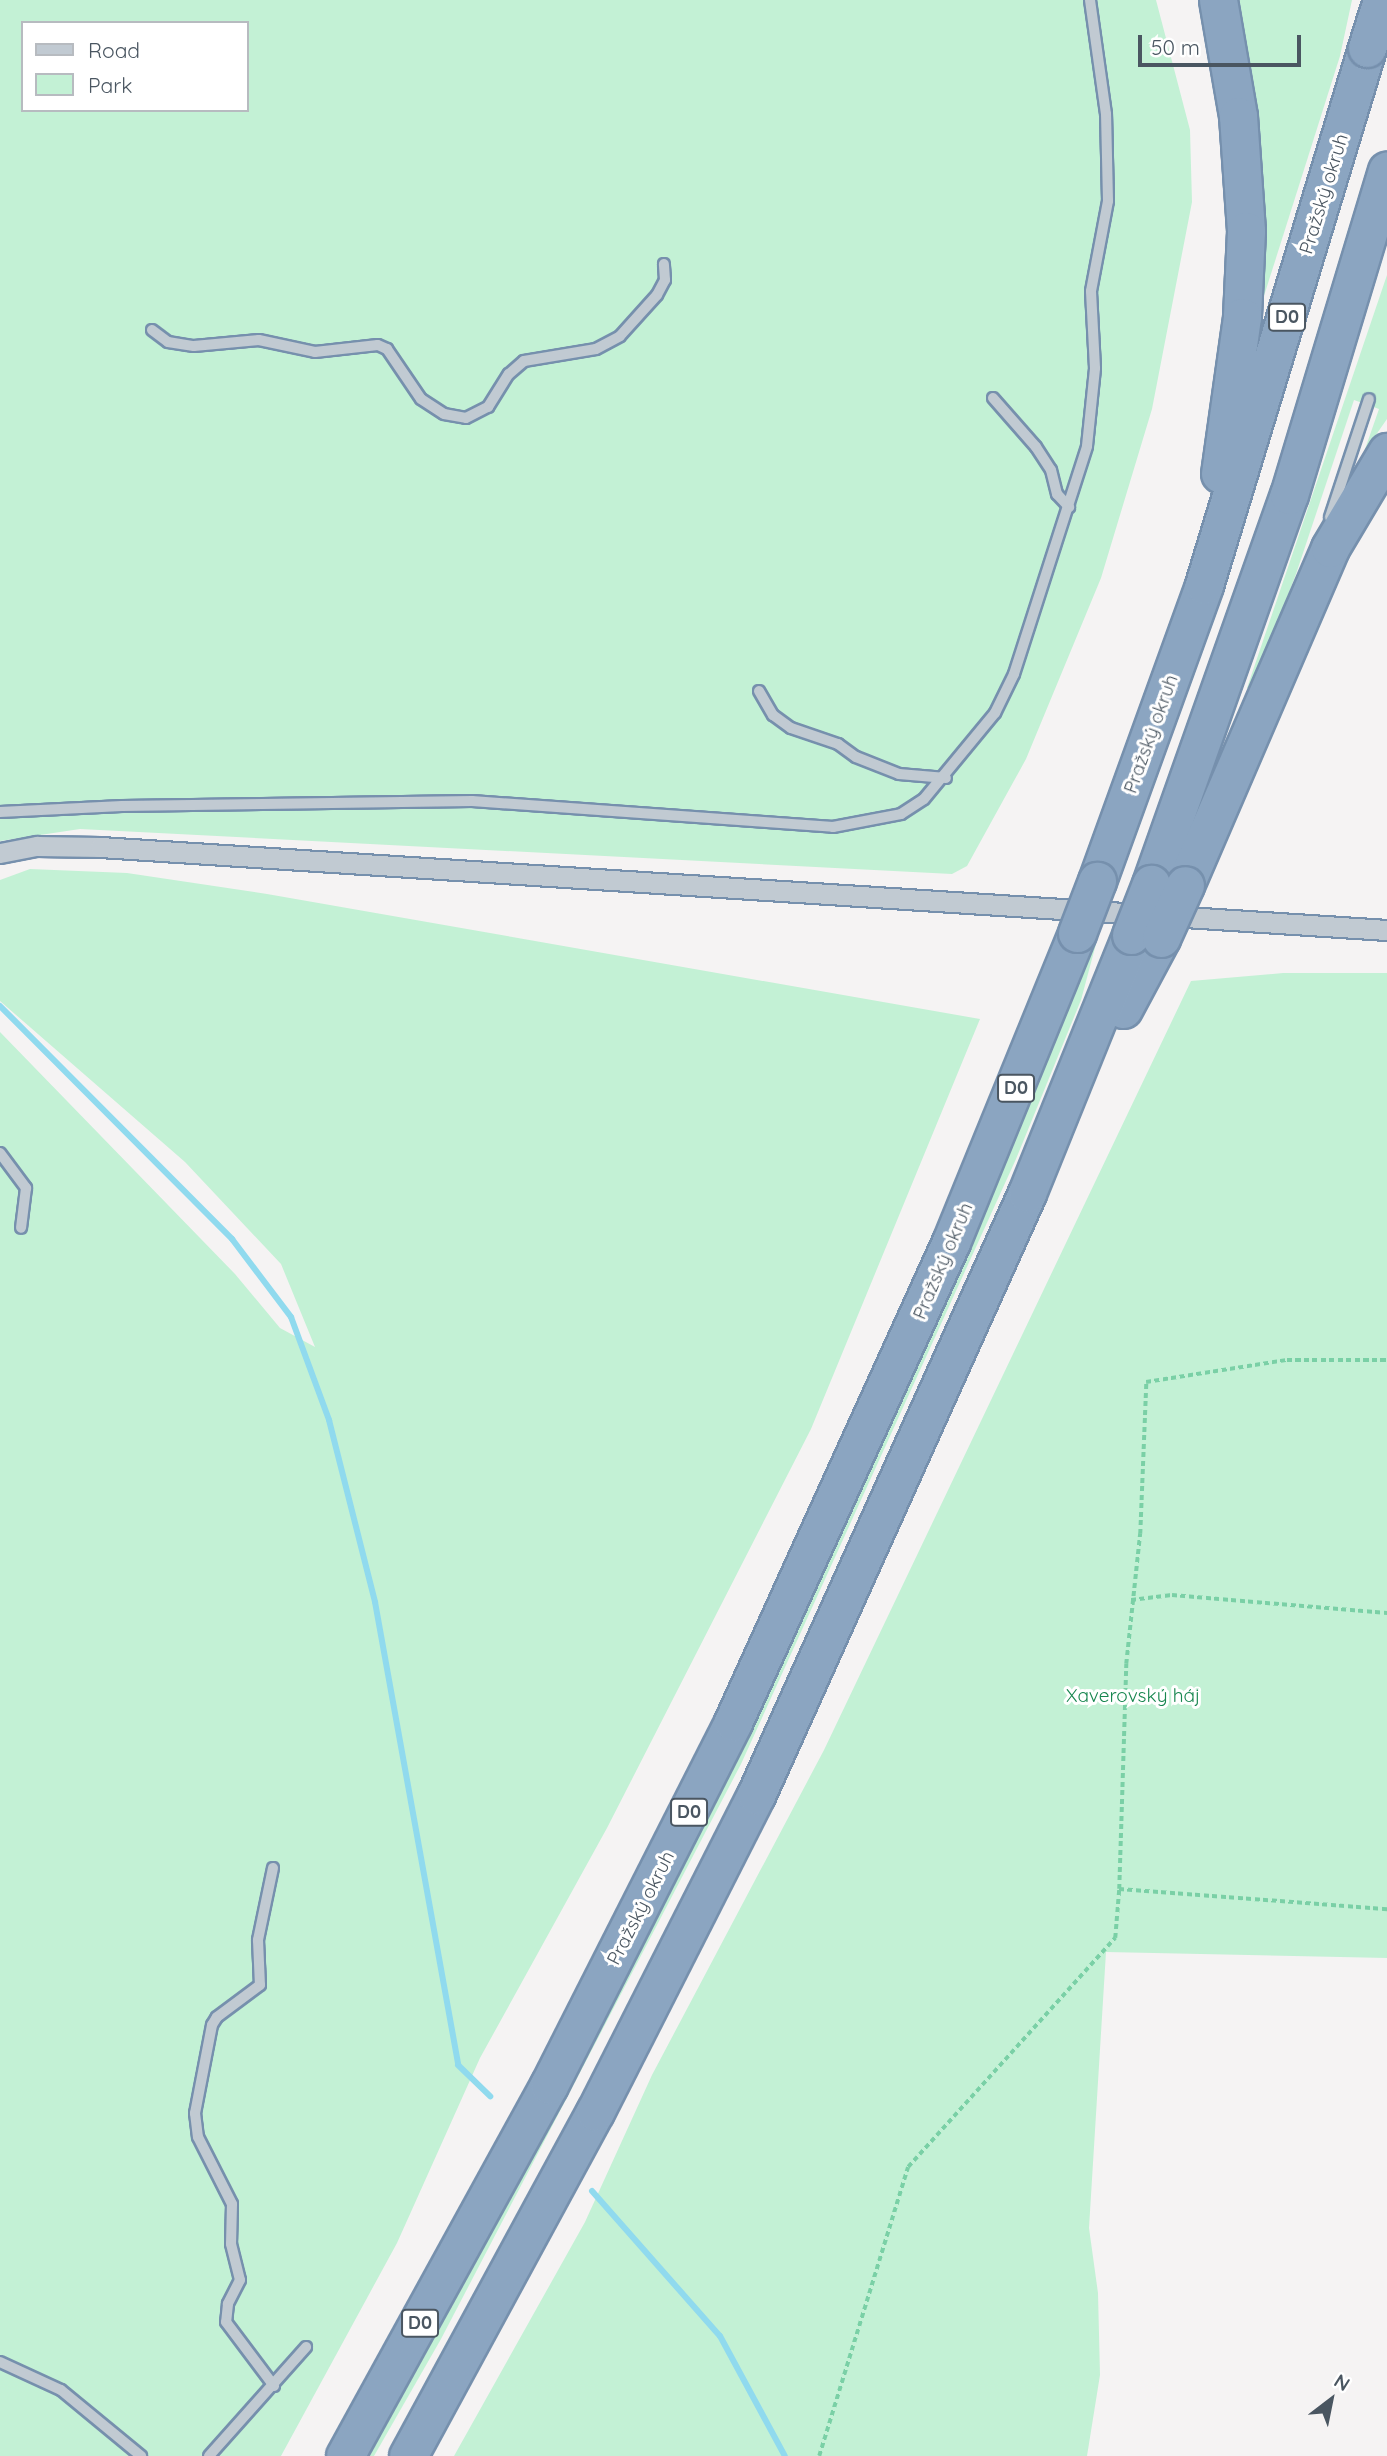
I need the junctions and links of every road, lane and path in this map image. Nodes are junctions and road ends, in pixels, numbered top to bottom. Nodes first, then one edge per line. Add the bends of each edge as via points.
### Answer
1 (1090, 0) edge
2 (1218, 0) edge
3 (1380, 0) edge
4 (1387, 8) edge
5 (1387, 170) edge
6 (664, 264) dead end
7 (152, 330) dead end
8 (993, 398) dead end
9 (1369, 399) dead end
10 (1387, 452) edge
11 (1069, 507) junction
12 (1204, 585) junction
13 (759, 691) dead end
14 (946, 778) junction
15 (0, 812) edge
16 (0, 853) edge
17 (1168, 885) junction
18 (1387, 930) edge
19 (0, 1153) edge
20 (21, 1228) dead end
21 (1387, 1360) edge
22 (1131, 1600) junction
23 (1387, 1613) edge
24 (273, 1868) dead end
25 (1119, 1889) junction
26 (1387, 1909) edge
27 (306, 2347) dead end
28 (0, 2362) edge
29 (274, 2386) junction
30 (141, 2456) edge
31 (209, 2456) edge
32 (345, 2456) edge
33 (408, 2456) edge
34 (819, 2456) edge

1 - 11 lane via 1106,114 1108,201 1089,315 1095,368 1093,410
2 - 12 highway via 1242,144 1246,261
3 - 4 highway
3 - 12 highway, Pražský okruh / D0, bridge
5 - 17 highway, D0
6 - 7 lane via 665,280 657,295 620,336 596,349 524,361 509,374 488,407 466,418 444,414 421,399 387,349 378,345 315,352 259,340 194,346 168,342
8 - 11 lane via 1036,447 1051,470 1056,494
9 - 17 lane via 1294,613
10 - 17 highway via 1330,548
11 - 14 lane via 1014,674 995,713
12 - 32 highway, Pražský okruh / D0, bridge via 1077,933 946,1254 728,1732 555,2075
13 - 14 lane via 772,715 791,728 838,744 856,757 899,774
14 - 15 lane via 901,814 833,827 471,801 149,805
16 - 18 street via 37,846 100,847
17 - 33 highway, D0, bridge via 833,1631 704,1902 542,2213
19 - 20 lane via 26,1188
21 - 22 path via 1287,1360 1146,1382 1140,1534
22 - 23 path via 1172,1595
22 - 25 path
24 - 29 lane via 258,1940 260,1985 212,2025 195,2125 232,2204 231,2244 240,2280 228,2304 226,2322
25 - 26 path
25 - 34 path via 1115,1938 908,2167
27 - 29 lane
28 - 30 lane via 61,2390
29 - 31 lane

